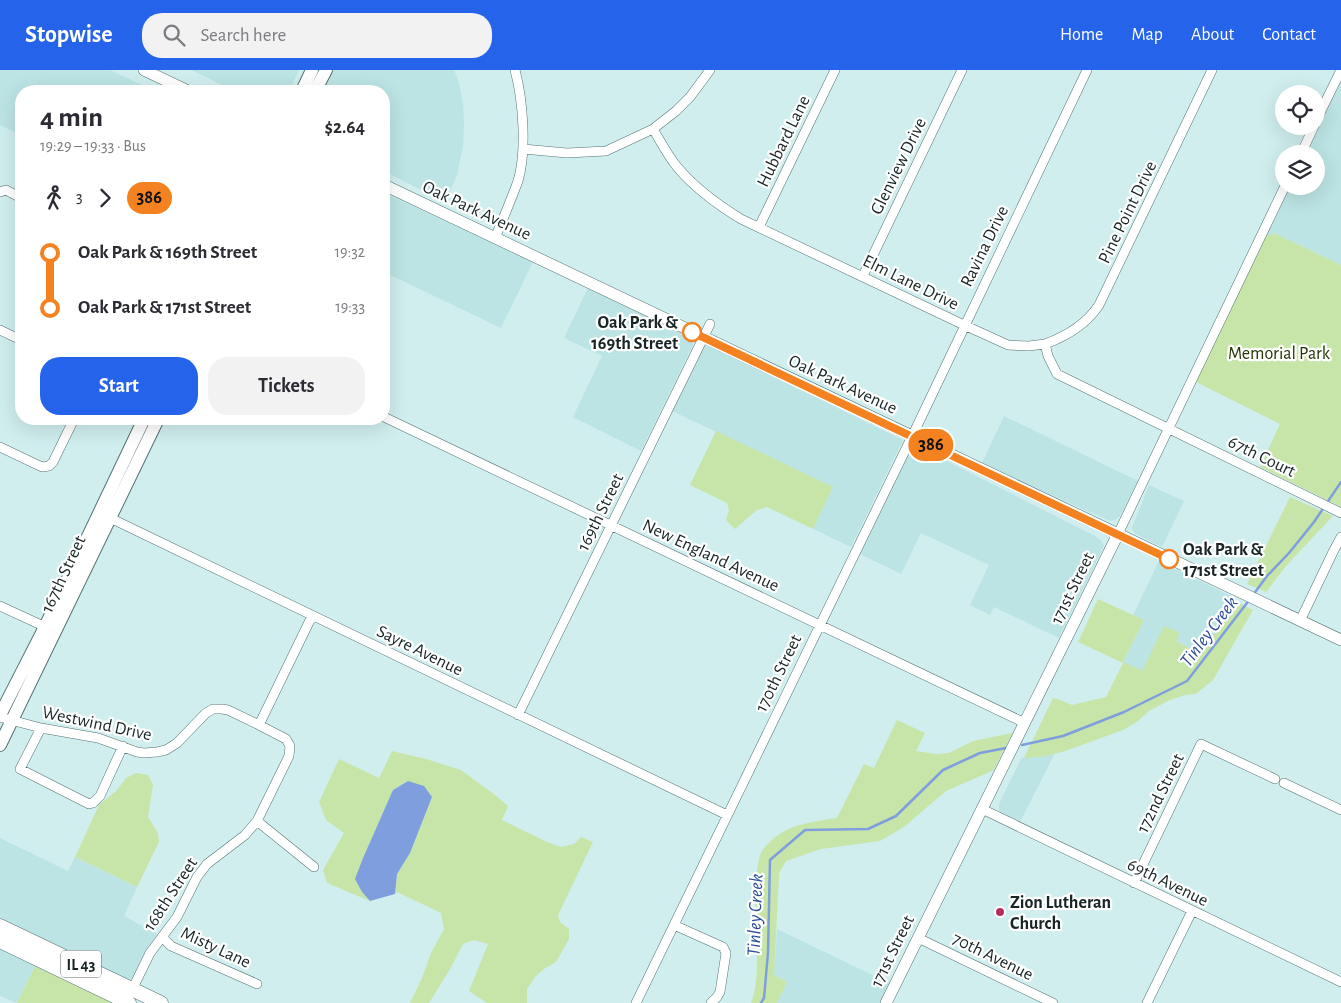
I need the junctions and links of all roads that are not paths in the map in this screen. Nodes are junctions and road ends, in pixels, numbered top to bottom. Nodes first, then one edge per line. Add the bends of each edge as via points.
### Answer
1 (144, 70) edge
2 (312, 70) edge
3 (326, 70) edge
4 (515, 70) edge
5 (710, 70) edge
6 (835, 70) edge
7 (962, 70) edge
8 (1087, 70) edge
9 (1212, 70) edge
10 (1341, 70) edge
11 (175, 85) edge
12 (305, 85) edge
13 (318, 85) edge
14 (1325, 103) edge
15 (653, 129) junction
16 (523, 149) junction
17 (390, 188) edge
18 (3, 191) edge
19 (1281, 195) edge
20 (15, 196) edge
21 (759, 227) junction
22 (495, 238) junction
23 (863, 276) junction
24 (710, 324) dead end
25 (964, 325) junction
26 (0, 330) edge
27 (15, 337) edge
28 (704, 337) junction
29 (1045, 344) junction
30 (390, 420) edge
31 (71, 425) edge
32 (142, 425) edge
33 (155, 425) edge
34 (1169, 428) junction
35 (912, 436) junction
36 (0, 447) edge
37 (1341, 513) edge
38 (104, 515) junction
39 (611, 526) junction
40 (1118, 534) junction
41 (1341, 537) edge
42 (0, 606) edge
43 (312, 616) junction
44 (1300, 621) junction
45 (820, 625) junction
46 (50, 629) junction
47 (1341, 640) edge
48 (518, 715) junction
49 (0, 716) edge
50 (13, 720) junction
51 (1025, 722) junction
52 (259, 725) junction
53 (41, 728) junction
54 (0, 745) edge
55 (122, 746) junction
56 (1275, 779) dead end
57 (1284, 783) dead end
58 (982, 809) junction
59 (1341, 810) edge
60 (727, 815) junction
61 (257, 821) junction
62 (314, 867) dead end
63 (1134, 883) junction
64 (1192, 911) junction
65 (674, 925) junction
66 (0, 926) edge
67 (162, 937) junction
68 (918, 938) junction
69 (0, 941) edge
70 (1341, 982) edge
71 (257, 984) dead end
72 (129, 998) edge
73 (161, 1003) edge
74 (636, 1003) edge
75 (711, 1003) edge
76 (886, 1003) edge
77 (1053, 1003) edge
78 (1147, 1003) edge

1 - 11 street
2 - 12 main road
3 - 13 main road
4 - 16 street via 520,88
5 - 15 street via 690,97
6 - 21 street, Hubbard Lane
7 - 23 street, Glenview Drive
8 - 25 street, Ravina Drive
9 - 29 street, Pine Point Drive via 1099,305 1078,328
10 - 14 street
15 - 16 street via 606,152
15 - 21 street, Elm Lane Drive via 668,155 690,181 717,204
16 - 22 street via 518,179
17 - 22 street, Oak Park Avenue
18 - 20 street
19 - 34 street, 171st Street
21 - 23 street, Elm Lane Drive
22 - 28 street, Oak Park Avenue
23 - 25 street, Elm Lane Drive
24 - 28 street, 169th Street
25 - 29 street, Elm Lane Drive via 1008,345
25 - 35 street, Ravina Drive
26 - 27 street
28 - 35 street, Oak Park Avenue
28 - 39 street, 169th Street
29 - 34 street via 1057,374
30 - 39 street, New England Avenue
31 - 36 street via 49,466 42,467
32 - 38 main road, 167th Street
33 - 38 main road, 167th Street
34 - 37 street, 67th Court
34 - 40 street, 171st Street
35 - 40 street, Oak Park Avenue
35 - 45 street, 170th Street
38 - 43 street, Sayre Avenue
38 - 46 main road, 167th Street
39 - 45 street, New England Avenue
39 - 48 street, 169th Street
40 - 44 street, Oak Park Avenue
40 - 51 street, 171st Street
41 - 44 street
42 - 46 street
43 - 48 street, Sayre Avenue
43 - 52 street
44 - 47 street, Oak Park Avenue
45 - 51 street, New England Avenue
45 - 60 street, 170th Street
46 - 49 main road, 167th Street
46 - 50 main road, 167th Street
48 - 60 street, Sayre Avenue
49 - 50 street, Westwind Drive
50 - 53 street, Westwind Drive
50 - 54 main road, 167th Street
51 - 58 street, 171st Street
52 - 55 street, Westwind Drive via 228,710 213,709 166,750 144,753
52 - 61 street, 168th Street via 282,736 290,746 289,756
53 - 55 street, Westwind Drive via 98,738
53 - 55 street via 20,769 89,804 100,796
56 - 63 street, 172nd Street via 1201,744
57 - 59 street
58 - 63 street, 69th Avenue
58 - 68 street, 171st Street
60 - 65 street, 170th Street
61 - 62 street
61 - 67 street, 168th Street via 207,864
63 - 64 street, 69th Avenue
64 - 70 street, 69th Avenue
64 - 78 street
65 - 74 street, 170th Street
65 - 75 street via 722,947 726,954 720,992
66 - 72 main road, IL 43
67 - 71 street, Misty Lane via 171,946
67 - 72 street, 168th Street via 150,953
68 - 76 street, 171st Street
68 - 77 street, 70th Avenue
69 - 72 main road, IL 43
72 - 73 main road, IL 43

